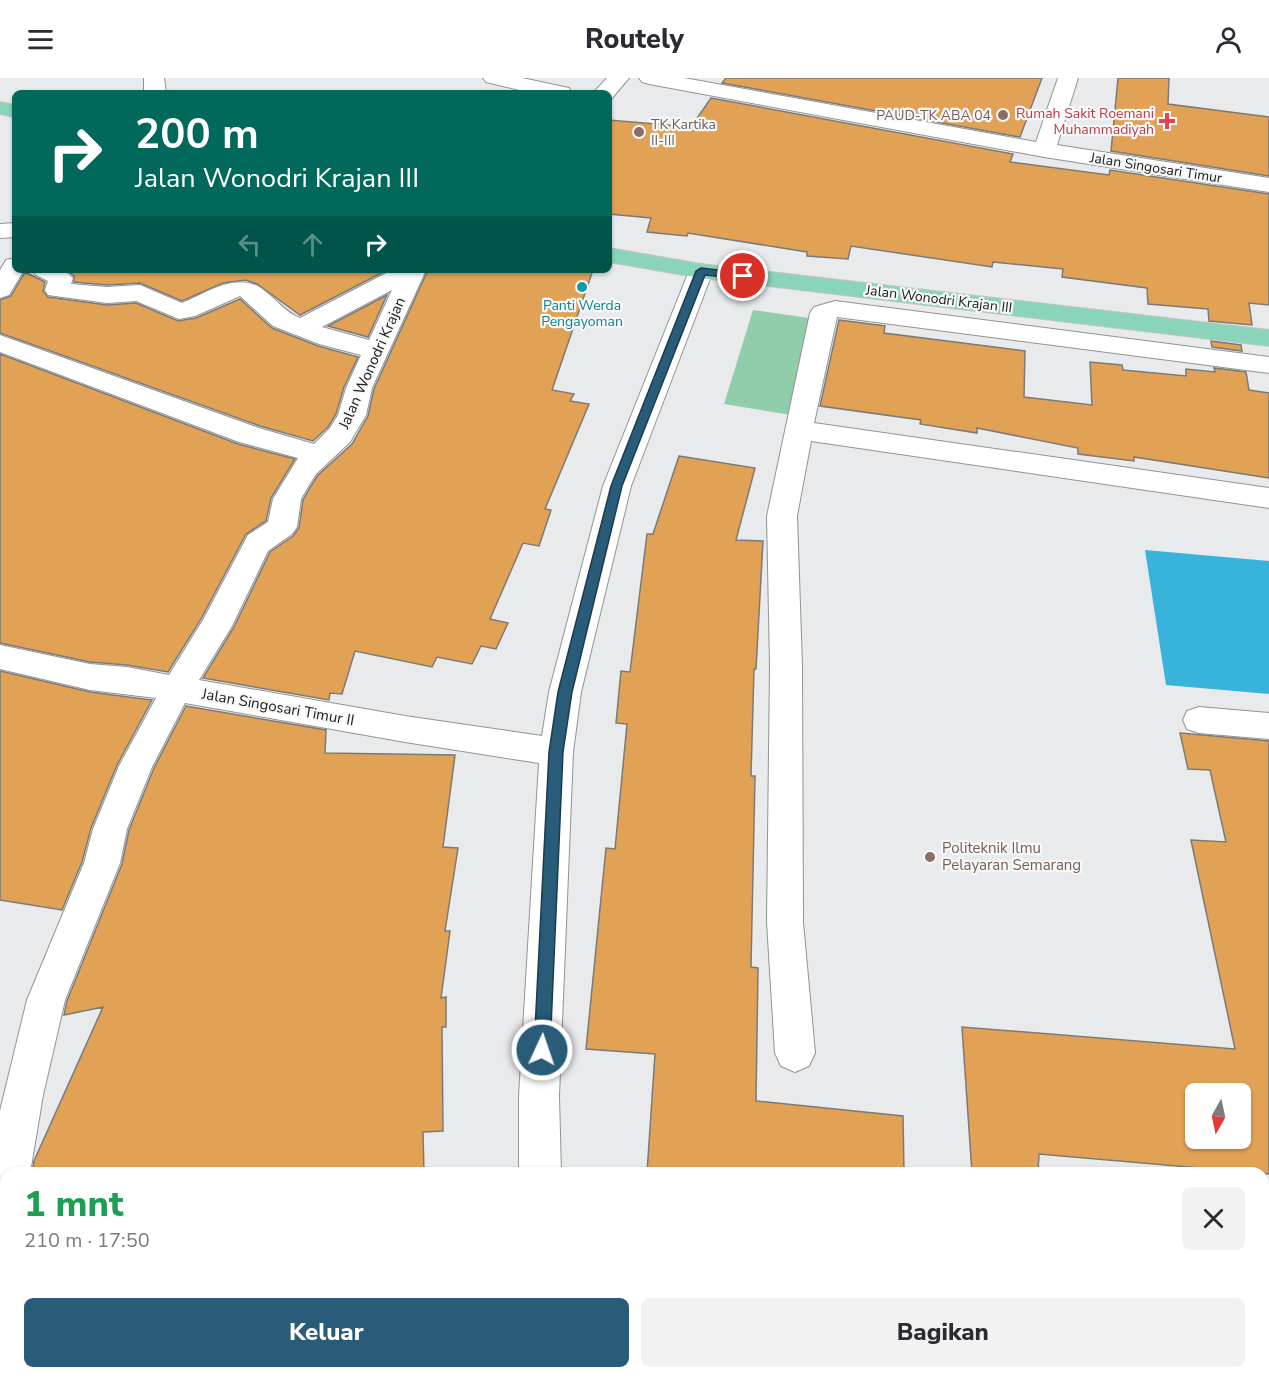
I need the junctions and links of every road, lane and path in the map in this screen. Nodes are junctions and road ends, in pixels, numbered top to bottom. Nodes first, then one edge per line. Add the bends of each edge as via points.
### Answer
1 (493, 78) edge
2 (619, 78) edge
3 (649, 78) edge
4 (1068, 78) edge
5 (547, 90) edge
6 (607, 90) edge
7 (1044, 150) junction
8 (1269, 185) edge
9 (612, 256) edge
10 (12, 270) edge
11 (701, 271) junction
12 (51, 273) edge
13 (406, 273) edge
14 (411, 273) edge
15 (0, 290) edge
16 (301, 328) junction
17 (1269, 338) edge
18 (0, 343) edge
19 (376, 349) junction
20 (1269, 365) edge
21 (800, 430) junction
22 (320, 455) junction
23 (1269, 498) edge
24 (0, 657) edge
25 (176, 690) junction
26 (1199, 720) dead end
27 (1269, 726) edge
28 (556, 752) junction
29 (795, 1053) dead end
30 (10, 1167) edge
31 (540, 1167) edge

1 - 5 street
2 - 6 street
3 - 7 street, Jalan Singosari Timur
4 - 7 street
7 - 8 street, Jalan Singosari Timur
9 - 11 main road, Jalan Wonodri Krajan III
10 - 15 street
11 - 17 main road, Jalan Wonodri Krajan III
11 - 28 street via 616,486 565,692
12 - 16 street via 61,278 57,290 107,295 140,293 179,310 238,288 246,289 279,319
13 - 16 street
14 - 19 street, Jalan Wonodri Krajan
16 - 19 street via 350,345
18 - 22 street via 249,435
19 - 22 street, Jalan Wonodri Krajan via 352,415 340,435
20 - 21 street via 835,309 823,313
21 - 23 street
21 - 29 street via 782,516 785,922
22 - 25 street, Jalan Wonodri Krajan via 296,482 287,500 282,527 258,543 216,626
24 - 25 street, Jalan Singosari Timur II via 90,677
25 - 28 street, Jalan Singosari Timur II
25 - 30 street, Jalan Wonodri Krajan via 136,766 110,829 102,863 46,1000
26 - 27 street
28 - 31 street via 539,1096

